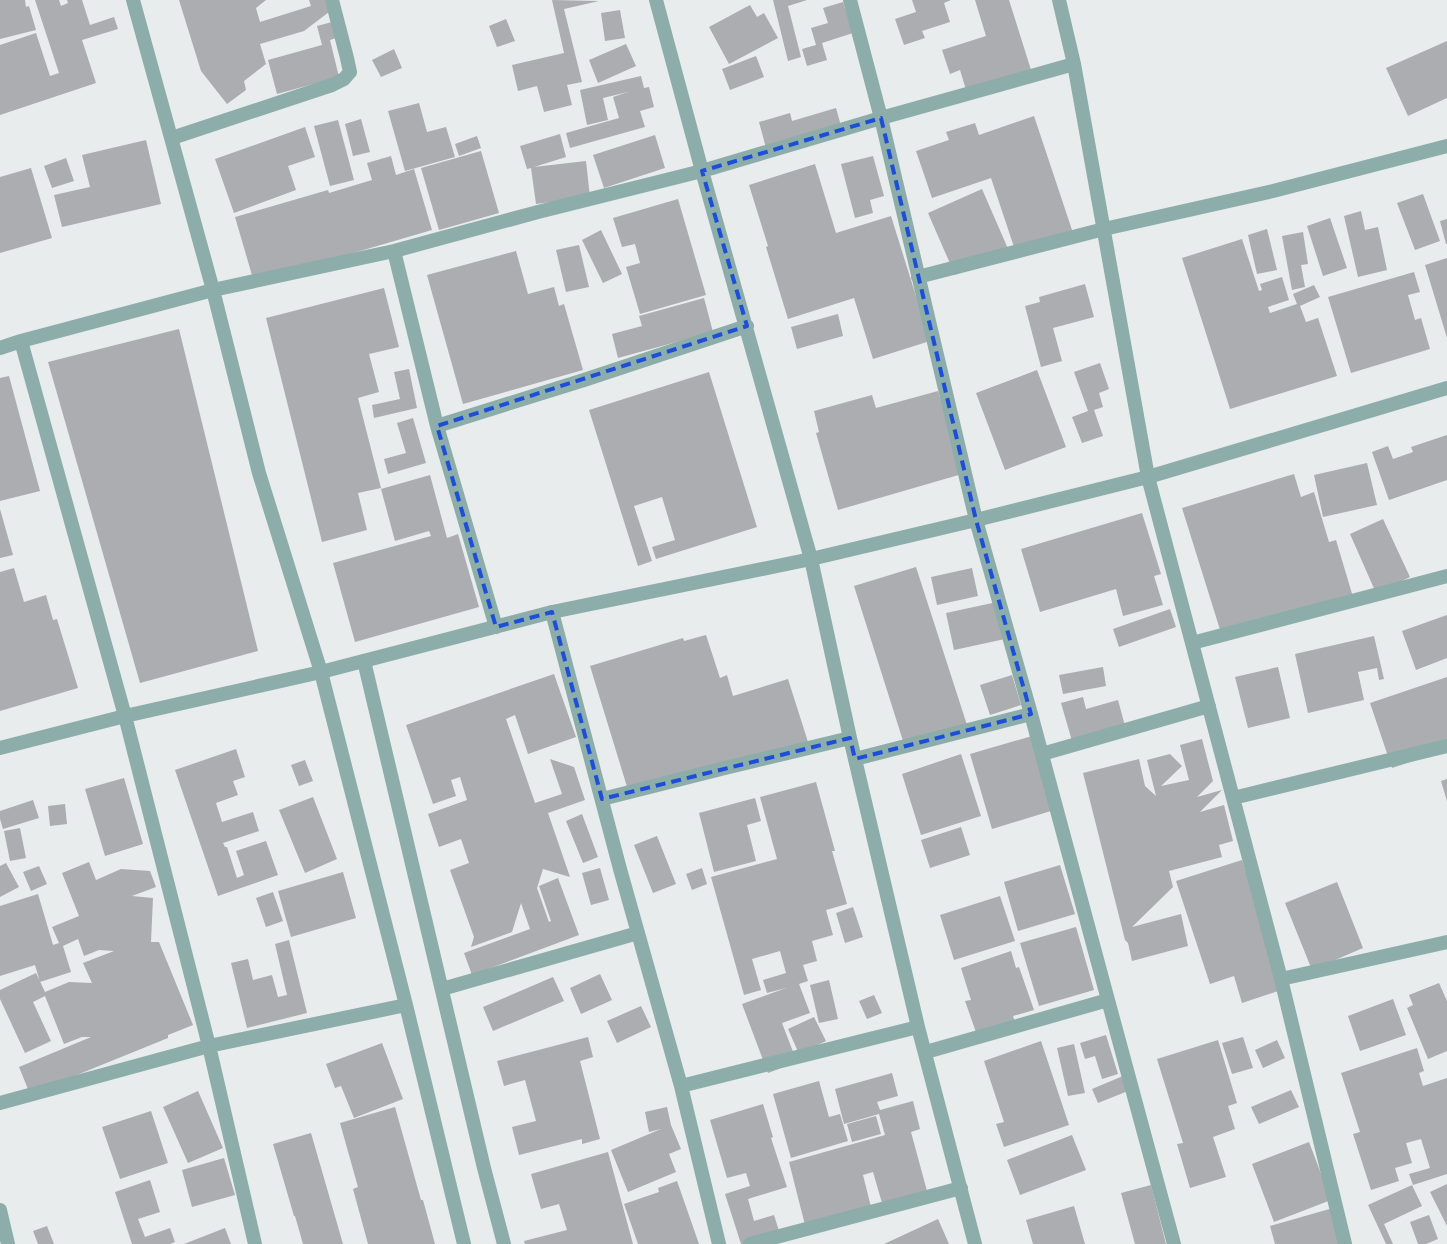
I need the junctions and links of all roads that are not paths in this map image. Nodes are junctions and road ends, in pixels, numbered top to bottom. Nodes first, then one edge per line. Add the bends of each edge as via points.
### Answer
1 (133, 0) edge
2 (332, 0) edge
3 (656, 0) edge
4 (850, 0) edge
5 (1058, 0) edge
6 (1074, 64) junction
7 (881, 118) junction
8 (172, 138) junction
9 (1447, 146) edge
10 (702, 171) junction
11 (1104, 229) junction
12 (394, 251) junction
13 (918, 277) junction
14 (213, 290) junction
15 (747, 326) junction
16 (21, 341) junction
17 (0, 348) edge
18 (1447, 388) edge
19 (437, 426) junction
20 (1148, 477) junction
21 (976, 520) junction
22 (811, 559) junction
23 (1447, 576) edge
24 (552, 612) junction
25 (496, 627) junction
26 (1192, 643) junction
27 (364, 661) junction
28 (321, 672) junction
29 (1209, 706) junction
30 (1032, 714) junction
31 (126, 716) junction
32 (850, 738) junction
33 (1447, 746) edge
34 (0, 748) edge
35 (1042, 754) junction
36 (855, 759) junction
37 (1233, 798) junction
38 (602, 800) junction
39 (638, 933) junction
40 (1447, 942) edge
41 (1281, 979) junction
42 (442, 989) junction
43 (1108, 1000) junction
44 (406, 1005) junction
45 (918, 1027) junction
46 (209, 1046) junction
47 (926, 1052) junction
48 (681, 1086) junction
49 (0, 1103) edge
50 (961, 1188) junction
51 (0, 1210) edge
52 (8, 1244) edge
53 (255, 1244) edge
54 (464, 1244) edge
55 (504, 1244) edge
56 (718, 1244) edge
57 (750, 1244) edge
58 (975, 1244) edge
59 (1174, 1244) edge
60 (1345, 1244) edge

1 - 8 street
2 - 8 street via 350,72 344,79
3 - 10 street
4 - 7 street
5 - 6 street
6 - 7 street
6 - 11 street
7 - 10 street
7 - 13 street
8 - 14 street
9 - 11 street via 1273,191
10 - 12 street
10 - 15 street
11 - 13 street
11 - 20 street
12 - 14 street
12 - 19 street
13 - 21 street
14 - 16 street
14 - 28 street via 259,473
15 - 19 street
15 - 22 street
16 - 17 street
16 - 31 street
18 - 20 street
19 - 25 street
20 - 21 street
20 - 26 street
21 - 22 street
21 - 30 street
22 - 24 street
22 - 32 street
23 - 26 street
24 - 25 street
24 - 38 street
25 - 27 street
26 - 29 street
27 - 28 street
27 - 42 street
28 - 31 street
28 - 44 street
29 - 35 street
29 - 37 street
30 - 35 street
30 - 36 street
31 - 34 street
31 - 46 street
32 - 36 street
32 - 38 street
33 - 37 street
35 - 43 street
36 - 45 street
37 - 41 street
38 - 39 street
39 - 42 street
39 - 48 street
40 - 41 street
41 - 60 street
42 - 55 street
43 - 47 street
43 - 59 street
44 - 46 street
44 - 54 street
45 - 47 street
45 - 48 street
46 - 49 street
46 - 53 street
47 - 50 street
48 - 56 street
50 - 57 street
50 - 58 street
51 - 52 street

